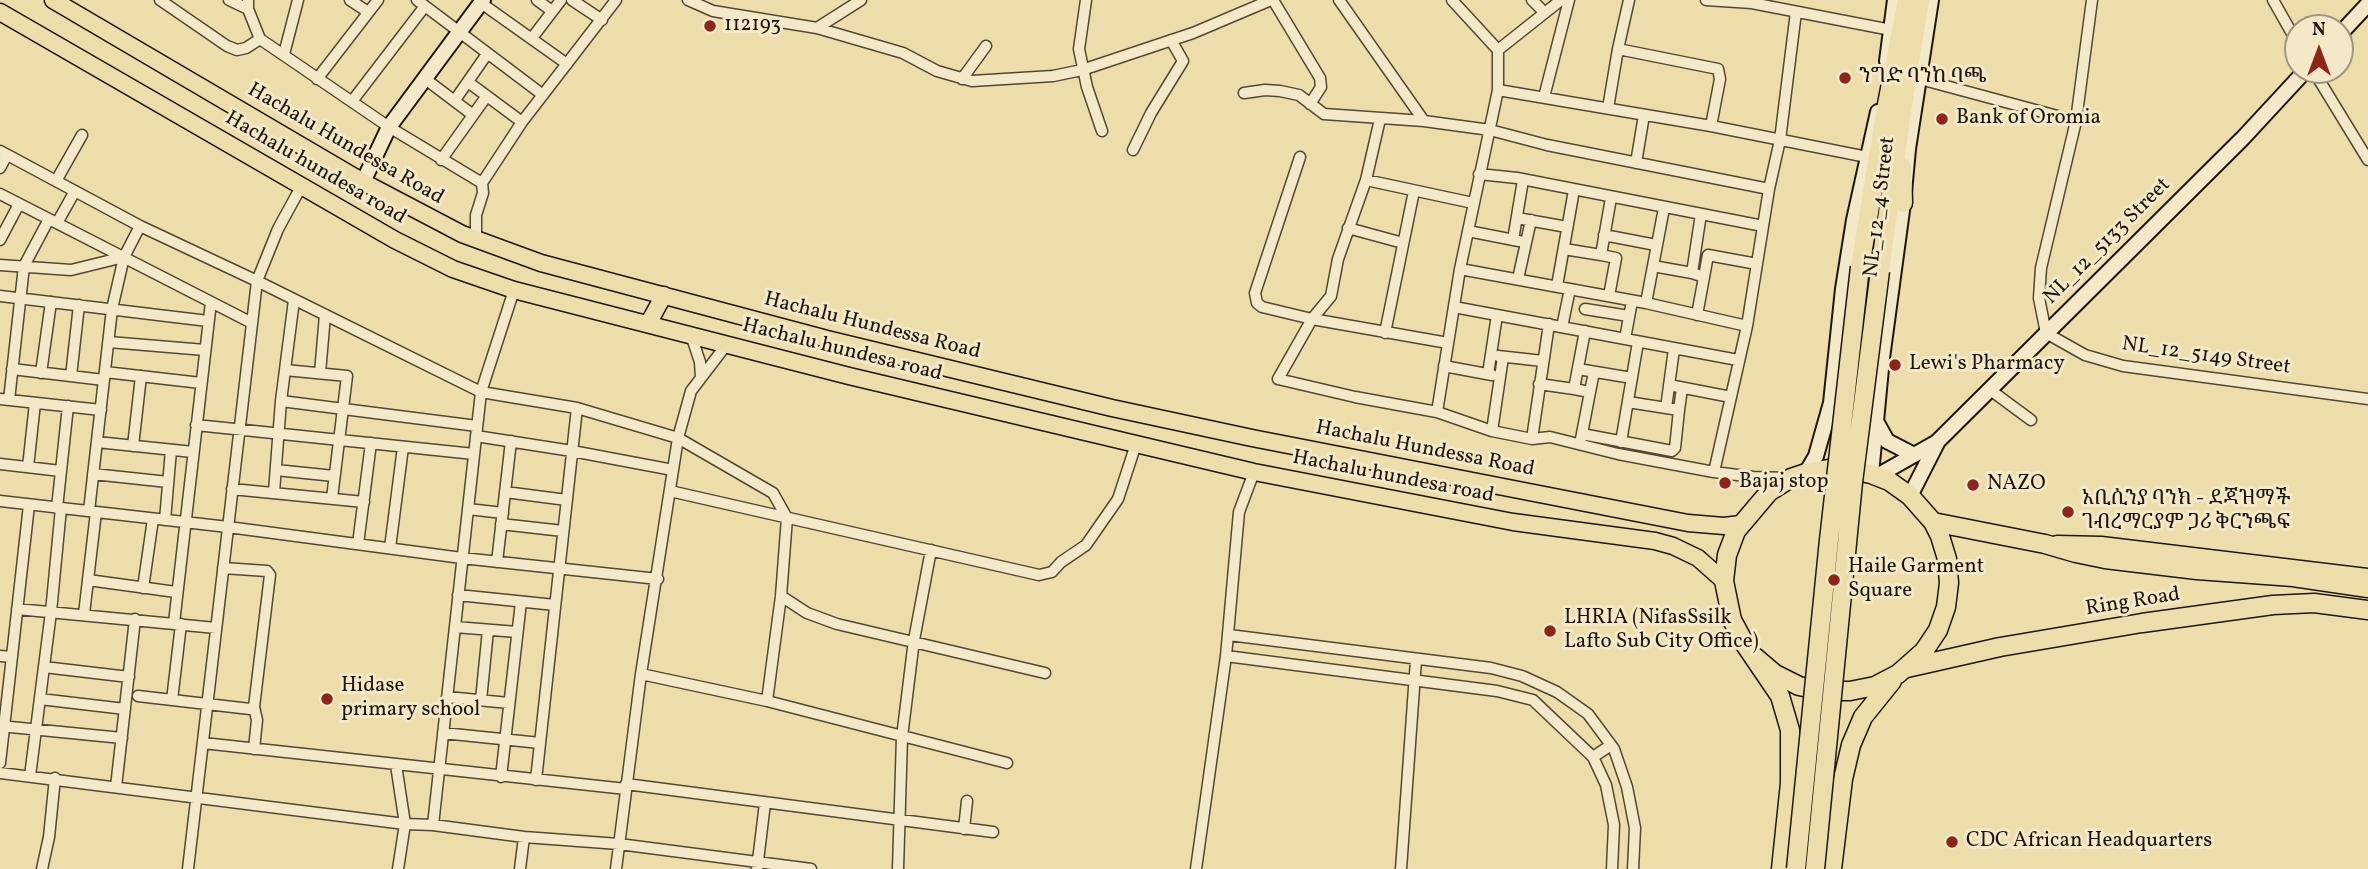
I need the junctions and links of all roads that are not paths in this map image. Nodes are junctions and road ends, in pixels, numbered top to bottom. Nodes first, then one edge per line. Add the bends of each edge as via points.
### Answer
1 (53, 0) edge
2 (160, 0) edge
3 (229, 0) edge
4 (299, 0) edge
5 (350, 0) edge
6 (378, 0) edge
7 (537, 0) edge
8 (561, 0) edge
9 (572, 0) edge
10 (616, 0) edge
11 (688, 0) edge
12 (861, 0) edge
13 (1086, 0) edge
14 (1272, 0) edge
15 (1339, 0) edge
16 (1452, 0) edge
17 (1532, 0) edge
18 (1561, 0) edge
19 (1569, 0) edge
20 (1629, 0) edge
21 (1706, 0) edge
22 (1895, 0) edge
23 (1907, 0) edge
24 (1920, 0) edge
25 (1931, 0) edge
26 (2092, 0) edge
27 (2273, 0) edge
28 (482, 1) edge
29 (1752, 2) edge
30 (421, 3) edge
31 (248, 4) edge
32 (2368, 4) edge
33 (0, 12) edge
34 (368, 12) junction
35 (552, 12) junction
36 (1544, 12) junction
37 (1796, 12) junction
38 (2284, 19) edge
39 (2354, 19) edge
40 (602, 20) junction
41 (817, 27) junction
42 (1891, 30) junction
43 (459, 33) junction
44 (532, 38) junction
45 (260, 39) junction
46 (1171, 40) junction
47 (986, 46) dead end
48 (1618, 49) junction
49 (1498, 50) junction
50 (284, 54) junction
51 (487, 54) junction
52 (567, 64) junction
53 (1082, 70) junction
54 (424, 78) junction
55 (317, 79) junction
56 (962, 79) junction
57 (1920, 79) junction
58 (468, 82) junction
59 (2293, 84) edge
60 (2322, 84) edge
61 (1498, 90) junction
62 (1244, 93) dead end
63 (543, 95) junction
64 (486, 97) junction
65 (1544, 97) junction
66 (353, 100) junction
67 (455, 100) junction
68 (1310, 104) junction
69 (1608, 108) junction
70 (1644, 114) junction
71 (473, 115) junction
72 (1380, 119) junction
73 (1892, 119) junction
74 (1424, 121) junction
75 (2076, 121) junction
76 (522, 122) junction
77 (1711, 126) junction
78 (388, 127) junction
79 (1490, 130) junction
80 (1102, 131) dead end
81 (82, 135) dead end
82 (1780, 140) junction
83 (1133, 150) dead end
84 (4, 153) edge
85 (1300, 157) dead end
86 (1867, 157) junction
87 (441, 160) junction
88 (2368, 160) edge
89 (1636, 163) junction
90 (0, 168) edge
91 (1479, 174) junction
92 (1366, 180) junction
93 (1523, 180) junction
94 (56, 181) junction
95 (362, 182) junction
96 (482, 183) junction
97 (302, 185) junction
98 (1769, 189) junction
99 (1574, 190) junction
100 (75, 191) junction
101 (1414, 191) junction
102 (0, 194) edge
103 (1859, 197) junction
104 (1611, 198) junction
105 (1474, 202) junction
106 (1903, 203) junction
107 (19, 204) junction
108 (1664, 208) junction
109 (1701, 214) junction
110 (1517, 218) junction
111 (1531, 220) junction
112 (53, 221) junction
113 (140, 226) junction
114 (1763, 226) junction
115 (1567, 227) junction
116 (1348, 228) junction
117 (1468, 231) junction
118 (1604, 235) junction
119 (1620, 238) junction
120 (476, 239) junction
121 (0, 240) edge
122 (1513, 240) junction
123 (1403, 243) junction
124 (1526, 243) junction
125 (1656, 245) junction
126 (1564, 249) junction
127 (1695, 251) junction
128 (1601, 255) junction
129 (1708, 255) junction
130 (124, 257) junction
131 (1616, 258) junction
132 (1757, 264) junction
133 (0, 265) edge
134 (24, 266) junction
135 (1653, 266) junction
136 (1460, 268) junction
137 (1692, 273) junction
138 (1704, 276) junction
139 (1518, 279) junction
140 (257, 281) junction
141 (1557, 286) junction
142 (1570, 289) junction
143 (514, 290) junction
144 (664, 295) junction
145 (0, 296) edge
146 (1609, 296) junction
147 (20, 299) junction
148 (294, 299) junction
149 (1632, 300) junction
150 (51, 302) junction
151 (211, 302) junction
152 (1646, 303) junction
153 (79, 305) junction
154 (1454, 307) junction
155 (112, 309) junction
156 (1585, 309) dead end
157 (325, 315) junction
158 (1497, 315) junction
159 (1697, 315) junction
160 (1629, 316) junction
161 (1312, 319) junction
162 (208, 321) junction
163 (252, 323) junction
164 (648, 324) junction
165 (1549, 324) junction
166 (1746, 326) junction
167 (1562, 327) junction
168 (1585, 331) junction
169 (1385, 333) junction
170 (2046, 333) junction
171 (691, 335) junction
172 (1625, 339) junction
173 (108, 342) junction
174 (1638, 342) junction
175 (1448, 343) junction
176 (727, 344) junction
177 (1674, 349) junction
178 (205, 350) junction
179 (1491, 354) junction
180 (1503, 357) junction
181 (1738, 360) junction
182 (1543, 361) junction
183 (1444, 366) junction
184 (12, 369) junction
185 (1578, 369) junction
186 (285, 370) junction
187 (1594, 372) junction
188 (41, 373) junction
189 (320, 373) junction
190 (1488, 374) junction
191 (71, 376) junction
192 (104, 376) junction
193 (141, 376) junction
194 (1499, 376) junction
195 (701, 377) junction
196 (1632, 378) junction
197 (201, 383) junction
198 (1539, 384) junction
199 (1669, 385) junction
200 (1682, 388) junction
201 (1574, 389) junction
202 (1989, 389) junction
203 (481, 392) junction
204 (1590, 392) junction
205 (1731, 397) junction
206 (4, 399) edge
207 (2368, 399) edge
208 (281, 401) junction
209 (1629, 402) junction
210 (35, 403) junction
211 (68, 406) junction
212 (577, 408) junction
213 (1112, 408) junction
214 (1666, 408) junction
215 (343, 409) junction
216 (101, 410) junction
217 (1679, 410) junction
218 (1437, 412) junction
219 (1877, 419) junction
220 (2031, 420) dead end
221 (196, 425) junction
222 (239, 429) junction
223 (477, 431) junction
224 (1492, 431) junction
225 (279, 433) junction
226 (1096, 435) junction
227 (678, 438) junction
228 (1532, 439) junction
229 (1581, 439) junction
230 (339, 440) junction
231 (511, 441) junction
232 (1621, 442) junction
233 (1937, 442) junction
234 (97, 443) junction
235 (371, 443) junction
236 (1136, 444) junction
237 (133, 446) junction
238 (403, 447) junction
239 (171, 450) junction
240 (572, 451) junction
241 (193, 452) junction
242 (474, 454) junction
243 (1914, 455) junction
244 (0, 464) edge
245 (28, 467) junction
246 (276, 470) junction
247 (673, 470) junction
248 (61, 471) junction
249 (1254, 472) junction
250 (1714, 472) junction
251 (93, 474) junction
252 (1874, 475) junction
253 (334, 476) junction
254 (1798, 476) junction
255 (168, 482) junction
256 (232, 489) junction
257 (670, 491) junction
258 (274, 492) junction
259 (505, 492) junction
260 (1910, 496) junction
261 (331, 498) junction
262 (567, 499) junction
263 (0, 501) edge
264 (364, 502) junction
265 (29, 505) junction
266 (59, 508) junction
267 (468, 509) junction
268 (92, 512) junction
269 (503, 513) junction
270 (787, 518) junction
271 (153, 519) junction
272 (165, 520) junction
273 (184, 522) junction
274 (1933, 522) junction
275 (501, 524) junction
276 (1741, 524) junction
277 (228, 527) junction
278 (563, 531) junction
279 (358, 544) junction
280 (2045, 544) junction
281 (390, 548) junction
282 (931, 550) junction
283 (463, 558) junction
284 (497, 562) junction
285 (223, 568) junction
286 (559, 568) junction
287 (2368, 577) edge
288 (657, 579) junction
289 (88, 580) junction
290 (1724, 581) junction
291 (144, 588) junction
292 (2368, 588) edge
293 (177, 592) junction
294 (458, 595) junction
295 (781, 596) junction
296 (521, 602) junction
297 (555, 605) junction
298 (17, 609) junction
299 (2368, 610) edge
300 (51, 612) junction
301 (84, 614) junction
302 (135, 620) junction
303 (177, 624) junction
304 (455, 627) junction
305 (216, 628) junction
306 (488, 630) junction
307 (517, 632) junction
308 (1228, 635) junction
309 (914, 640) junction
310 (0, 656) edge
311 (1226, 656) junction
312 (12, 657) junction
313 (1755, 657) junction
314 (1416, 660) junction
315 (44, 667) junction
316 (1903, 671) junction
317 (1045, 673) dead end
318 (641, 674) junction
319 (129, 677) junction
320 (1415, 681) junction
321 (138, 695) dead end
322 (447, 696) junction
323 (40, 699) junction
324 (172, 700) junction
325 (481, 700) junction
326 (767, 701) junction
327 (509, 703) junction
328 (208, 705) junction
329 (254, 707) junction
330 (125, 709) junction
331 (2, 726) edge
332 (36, 730) junction
333 (443, 733) junction
334 (902, 737) junction
335 (122, 738) junction
336 (505, 739) junction
337 (203, 743) junction
338 (540, 743) junction
339 (1611, 745) junction
340 (254, 749) junction
341 (1593, 757) junction
342 (0, 763) edge
343 (1007, 763) dead end
344 (396, 765) junction
345 (439, 770) junction
346 (0, 773) edge
347 (30, 776) junction
348 (502, 777) junction
349 (55, 778) junction
350 (536, 780) junction
351 (116, 787) junction
352 (626, 787) junction
353 (197, 797) junction
354 (967, 801) dead end
355 (765, 803) junction
356 (899, 821) junction
357 (405, 824) junction
358 (433, 825) junction
359 (964, 828) junction
360 (993, 832) dead end
361 (524, 837) junction
362 (618, 844) junction
363 (757, 865) edge
364 (42, 869) edge
365 (188, 869) edge
366 (398, 869) edge
367 (520, 869) edge
368 (616, 869) edge
369 (811, 869) edge
370 (898, 869) edge
371 (1196, 869) edge
372 (1401, 869) edge
373 (1612, 869) edge
374 (1633, 869) edge
375 (1781, 869) edge
376 (1796, 869) edge
377 (1815, 869) edge
378 (1832, 869) edge

1 - 95 main road, Hachalu Hundessa Road
2 - 45 street via 237,50
3 - 31 street
4 - 50 street
5 - 34 street
6 - 34 street
7 - 35 street
8 - 35 street
9 - 40 street
10 - 40 street
11 - 41 street via 713,11
12 - 41 street
13 - 53 street via 1079,49
14 - 46 street
14 - 68 street via 1320,79 1321,87
15 - 74 street
16 - 49 street
17 - 36 street
18 - 36 street
19 - 65 street
20 - 48 street
21 - 29 street
22 - 42 street
23 - 73 highway
24 - 73 highway
25 - 57 street, NL_12_4 Street
26 - 75 street
27 - 38 street
28 - 43 street
28 - 44 street
29 - 37 street
30 - 43 street
30 - 66 street
31 - 45 street
32 - 39 street
33 - 97 main road, Hachalu hundesa road
34 - 55 street
35 - 44 street
36 - 49 street
37 - 42 street
37 - 82 street
40 - 52 street
41 - 56 street via 903,53
42 - 86 street
43 - 51 street
43 - 54 street
44 - 52 street
45 - 50 street
46 - 53 street
46 - 83 street via 1183,61
47 - 56 street
48 - 69 street
48 - 77 street via 1718,69
49 - 61 street
50 - 55 street
51 - 58 street
51 - 63 street
52 - 63 street
53 - 56 street via 1053,76
53 - 80 street
54 - 67 street
54 - 78 street
55 - 66 street
57 - 75 street
57 - 106 street, NL_12_4 Street
58 - 64 street
58 - 67 street
59 - 170 street, NL_12_5133 Street
60 - 88 street
61 - 65 street
61 - 79 street
62 - 68 street via 1280,91 1299,95
63 - 76 street
64 - 71 street
64 - 76 street
65 - 69 street
66 - 78 street
67 - 71 street
68 - 72 street via 1324,114
69 - 70 street
70 - 77 street
70 - 89 street
71 - 87 street
72 - 74 street
72 - 92 street
73 - 103 highway
73 - 106 highway
73 - 376 highway, bridge via 1860,267
73 - 377 highway, bridge via 1880,271 1853,482
74 - 79 street
75 - 170 street via 2040,268 2039,298
76 - 96 street
77 - 82 street
78 - 87 street
78 - 95 street
79 - 89 street
79 - 91 street
81 - 94 street
82 - 86 street
82 - 98 street
84 - 90 street
84 - 94 street
85 - 161 street via 1255,293 1262,307
86 - 103 street
87 - 96 street
89 - 98 street
91 - 93 street
91 - 105 street
92 - 101 street
92 - 116 street
93 - 99 street
93 - 110 street
94 - 100 street
95 - 120 main road, Hachalu Hundessa Road
96 - 120 street
97 - 140 street
97 - 143 main road, Hachalu hundesa road via 418,252
98 - 114 street
99 - 104 street
99 - 115 street
100 - 112 street
100 - 113 street
101 - 105 street
101 - 123 street
102 - 107 street
103 - 254 street via 1831,403 1818,449
104 - 108 street
104 - 118 street
105 - 117 street
106 - 219 street, NL_12_4 Street
107 - 112 street
107 - 121 street
108 - 109 street
108 - 125 street
109 - 114 street
109 - 127 street
110 - 111 street
110 - 122 street
111 - 115 street
111 - 124 street
112 - 130 street
112 - 134 street
113 - 130 street
113 - 140 street
114 - 132 street
115 - 126 street
116 - 123 street
116 - 161 street via 1331,296
117 - 122 street
117 - 136 street
118 - 119 street
118 - 128 street
119 - 125 street
119 - 131 street
120 - 144 main road, Hachalu Hundessa Road via 541,263
122 - 124 street
123 - 169 street
124 - 139 street
125 - 135 street
126 - 128 street
126 - 141 street
127 - 129 street
127 - 137 street
128 - 131 street
129 - 132 street
129 - 138 street
130 - 134 street via 71,270
130 - 151 street
130 - 155 street
131 - 146 street
132 - 166 street
133 - 134 street
134 - 147 street
135 - 137 street
135 - 152 street
136 - 139 street
136 - 154 street
137 - 138 street
138 - 159 street
139 - 141 street
140 - 148 street
140 - 163 street
141 - 142 street
142 - 146 street
142 - 167 street
143 - 164 main road, Hachalu hundesa road
143 - 203 street
144 - 164 main road
144 - 213 main road, Hachalu Hundessa Road
145 - 147 street
146 - 149 street
147 - 150 street
147 - 184 street
148 - 157 street
148 - 186 street
149 - 152 street
149 - 160 street
150 - 153 street
150 - 188 street
151 - 162 street
151 - 163 street
152 - 159 street
153 - 155 street
153 - 191 street
154 - 158 street
154 - 175 street
155 - 162 street
155 - 173 street
156 - 160 street
157 - 189 street
157 - 203 street
158 - 165 street
158 - 179 street
159 - 166 street
160 - 172 street
161 - 169 street
161 - 218 street via 1278,379
162 - 178 street
163 - 222 street
164 - 171 main road, Hachalu hundesa road
165 - 167 street
165 - 182 street
166 - 181 street
167 - 168 street
168 - 172 street
168 - 185 street
169 - 175 street
170 - 202 street, NL_12_5133 Street
170 - 207 street, NL_12_5149 Street via 2103,362
171 - 176 main road, Hachalu hundesa road
171 - 195 street
172 - 174 street
173 - 178 street
173 - 192 street
174 - 177 street
174 - 196 street
175 - 183 street
176 - 195 street
176 - 226 main road, Hachalu hundesa road
177 - 181 street
177 - 199 street
178 - 197 street
179 - 180 street
179 - 190 street
180 - 182 street
180 - 194 street
181 - 205 street
182 - 198 street
183 - 190 street
183 - 218 street
184 - 188 street
184 - 206 street
185 - 187 street
185 - 201 street
186 - 189 street
186 - 208 street
187 - 196 street
187 - 204 street
188 - 191 street
189 - 215 street via 347,376
190 - 194 street
191 - 192 street
192 - 193 street
192 - 216 street
193 - 197 street
193 - 237 street
194 - 224 street
195 - 227 street via 691,391
196 - 209 street
197 - 221 street
198 - 201 street
198 - 228 street
199 - 200 street
199 - 214 street
200 - 205 street
200 - 217 street
201 - 204 street
202 - 220 street
202 - 233 street, NL_12_5133 Street
203 - 212 street
203 - 223 street
204 - 229 street
205 - 250 street
206 - 210 street
208 - 215 street
208 - 225 street
209 - 214 street
209 - 232 street
210 - 211 street
210 - 245 street
211 - 216 street
211 - 248 street
212 - 227 street
212 - 240 street
213 - 226 main road
213 - 276 main road, Hachalu Hundessa Road via 1688,523
214 - 217 street
215 - 223 street
215 - 230 street
216 - 234 street
217 - 232 street via 1672,451
218 - 224 street
219 - 243 street via 1887,441
219 - 252 street, NL_12_4 Street
221 - 222 street
221 - 241 street
222 - 225 street
222 - 256 street
223 - 231 street
223 - 242 street
224 - 228 street
225 - 230 street
225 - 246 street
226 - 236 main road, Hachalu hundesa road
227 - 247 street
227 - 270 street via 773,493
228 - 229 street
229 - 232 street
229 - 250 street
230 - 235 street
230 - 253 street
231 - 240 street
231 - 259 street
233 - 243 street
233 - 260 street
234 - 237 street
234 - 251 street
235 - 238 street
235 - 264 street
236 - 249 main road, Hachalu hundesa road
236 - 282 street via 1118,499 1086,545 1052,572 1039,575
237 - 239 street
238 - 242 street
238 - 281 street
239 - 241 street
239 - 255 street
240 - 247 street
240 - 262 street
241 - 273 street
242 - 267 street
243 - 252 street
244 - 245 street
245 - 248 street
246 - 253 street
246 - 258 street
247 - 257 street
248 - 266 street
249 - 290 main road, Hachalu hundesa road via 1513,522 1655,541 1698,558
249 - 308 street via 1239,512
250 - 254 street
251 - 255 street
251 - 268 street
252 - 254 highway via 1828,469
252 - 260 highway
253 - 261 street
254 - 276 highway via 1769,492
255 - 272 street
256 - 258 street
256 - 277 street
257 - 270 street
257 - 288 street
258 - 261 street
259 - 262 street
259 - 269 street
260 - 274 highway
261 - 264 street
262 - 278 street
263 - 265 street
264 - 279 street
265 - 266 street
265 - 298 street
266 - 268 street
266 - 300 street
267 - 269 street
267 - 283 street
268 - 271 street
268 - 289 street
269 - 275 street
270 - 282 street
270 - 295 street
271 - 272 street
271 - 291 street
272 - 273 street
273 - 277 street
273 - 293 street
274 - 280 highway, Ring Road
274 - 316 highway via 1947,559 1946,607 1931,640
275 - 278 street
275 - 284 street
276 - 290 highway via 1727,555
277 - 279 street
277 - 285 street
278 - 286 street
279 - 281 street
280 - 287 main road via 2101,545
280 - 292 highway, Ring Road via 2105,559
281 - 283 street
282 - 309 street
283 - 284 street
283 - 294 street
284 - 286 street
285 - 305 street
285 - 329 street via 267,571 270,575
286 - 288 street
286 - 297 street
288 - 318 street
289 - 291 street
289 - 301 street
290 - 313 highway via 1732,620
291 - 293 street
293 - 303 street
294 - 296 street
294 - 304 street
295 - 309 street via 807,613 837,624
295 - 326 street
296 - 297 street
296 - 307 street
297 - 338 street
298 - 300 street
298 - 312 street
299 - 316 highway, Ring Road via 2314,603 2273,605 2000,647
300 - 301 street
300 - 315 street
301 - 302 street
302 - 303 street
302 - 319 street
303 - 305 street
303 - 324 street
304 - 306 street
304 - 322 street
305 - 328 street
306 - 307 street
306 - 325 street
307 - 327 street
308 - 311 street
308 - 314 street
309 - 317 street
309 - 334 street
310 - 312 street
311 - 320 street
311 - 371 street
312 - 331 street
313 - 316 highway via 1798,685 1824,691 1875,685
313 - 375 highway via 1780,696 1790,730
314 - 320 street
314 - 339 street via 1491,668 1540,682 1588,715
315 - 319 street
315 - 323 street
316 - 378 highway via 1863,717 1851,745
318 - 326 street
318 - 352 street
319 - 330 street
320 - 341 street via 1533,700
320 - 372 street
321 - 324 street
322 - 325 street
322 - 333 street
323 - 330 street
323 - 332 street
324 - 328 street
325 - 327 street
326 - 334 street
327 - 336 street
328 - 329 street
328 - 337 street
329 - 340 street
330 - 335 street
331 - 332 street
331 - 342 street
332 - 335 street
332 - 347 street
333 - 336 street
333 - 345 street
334 - 343 street
334 - 356 street
335 - 351 street
336 - 338 street
336 - 348 street
337 - 340 street
337 - 353 street
338 - 350 street
339 - 341 street
339 - 374 street via 1627,787 1635,828
340 - 344 street
341 - 373 street via 1606,785 1614,825
344 - 345 street
344 - 357 street
345 - 348 street
345 - 358 street
346 - 347 street
347 - 349 street
348 - 350 street
349 - 351 street
349 - 364 street
350 - 352 street
351 - 353 street
352 - 355 street
352 - 362 street
353 - 357 street
353 - 365 street
354 - 359 street
355 - 356 street
355 - 363 street
356 - 359 street
356 - 370 street
357 - 358 street
357 - 366 street
358 - 361 street
359 - 360 street
361 - 362 street
361 - 367 street
362 - 363 street
362 - 368 street
363 - 369 street

